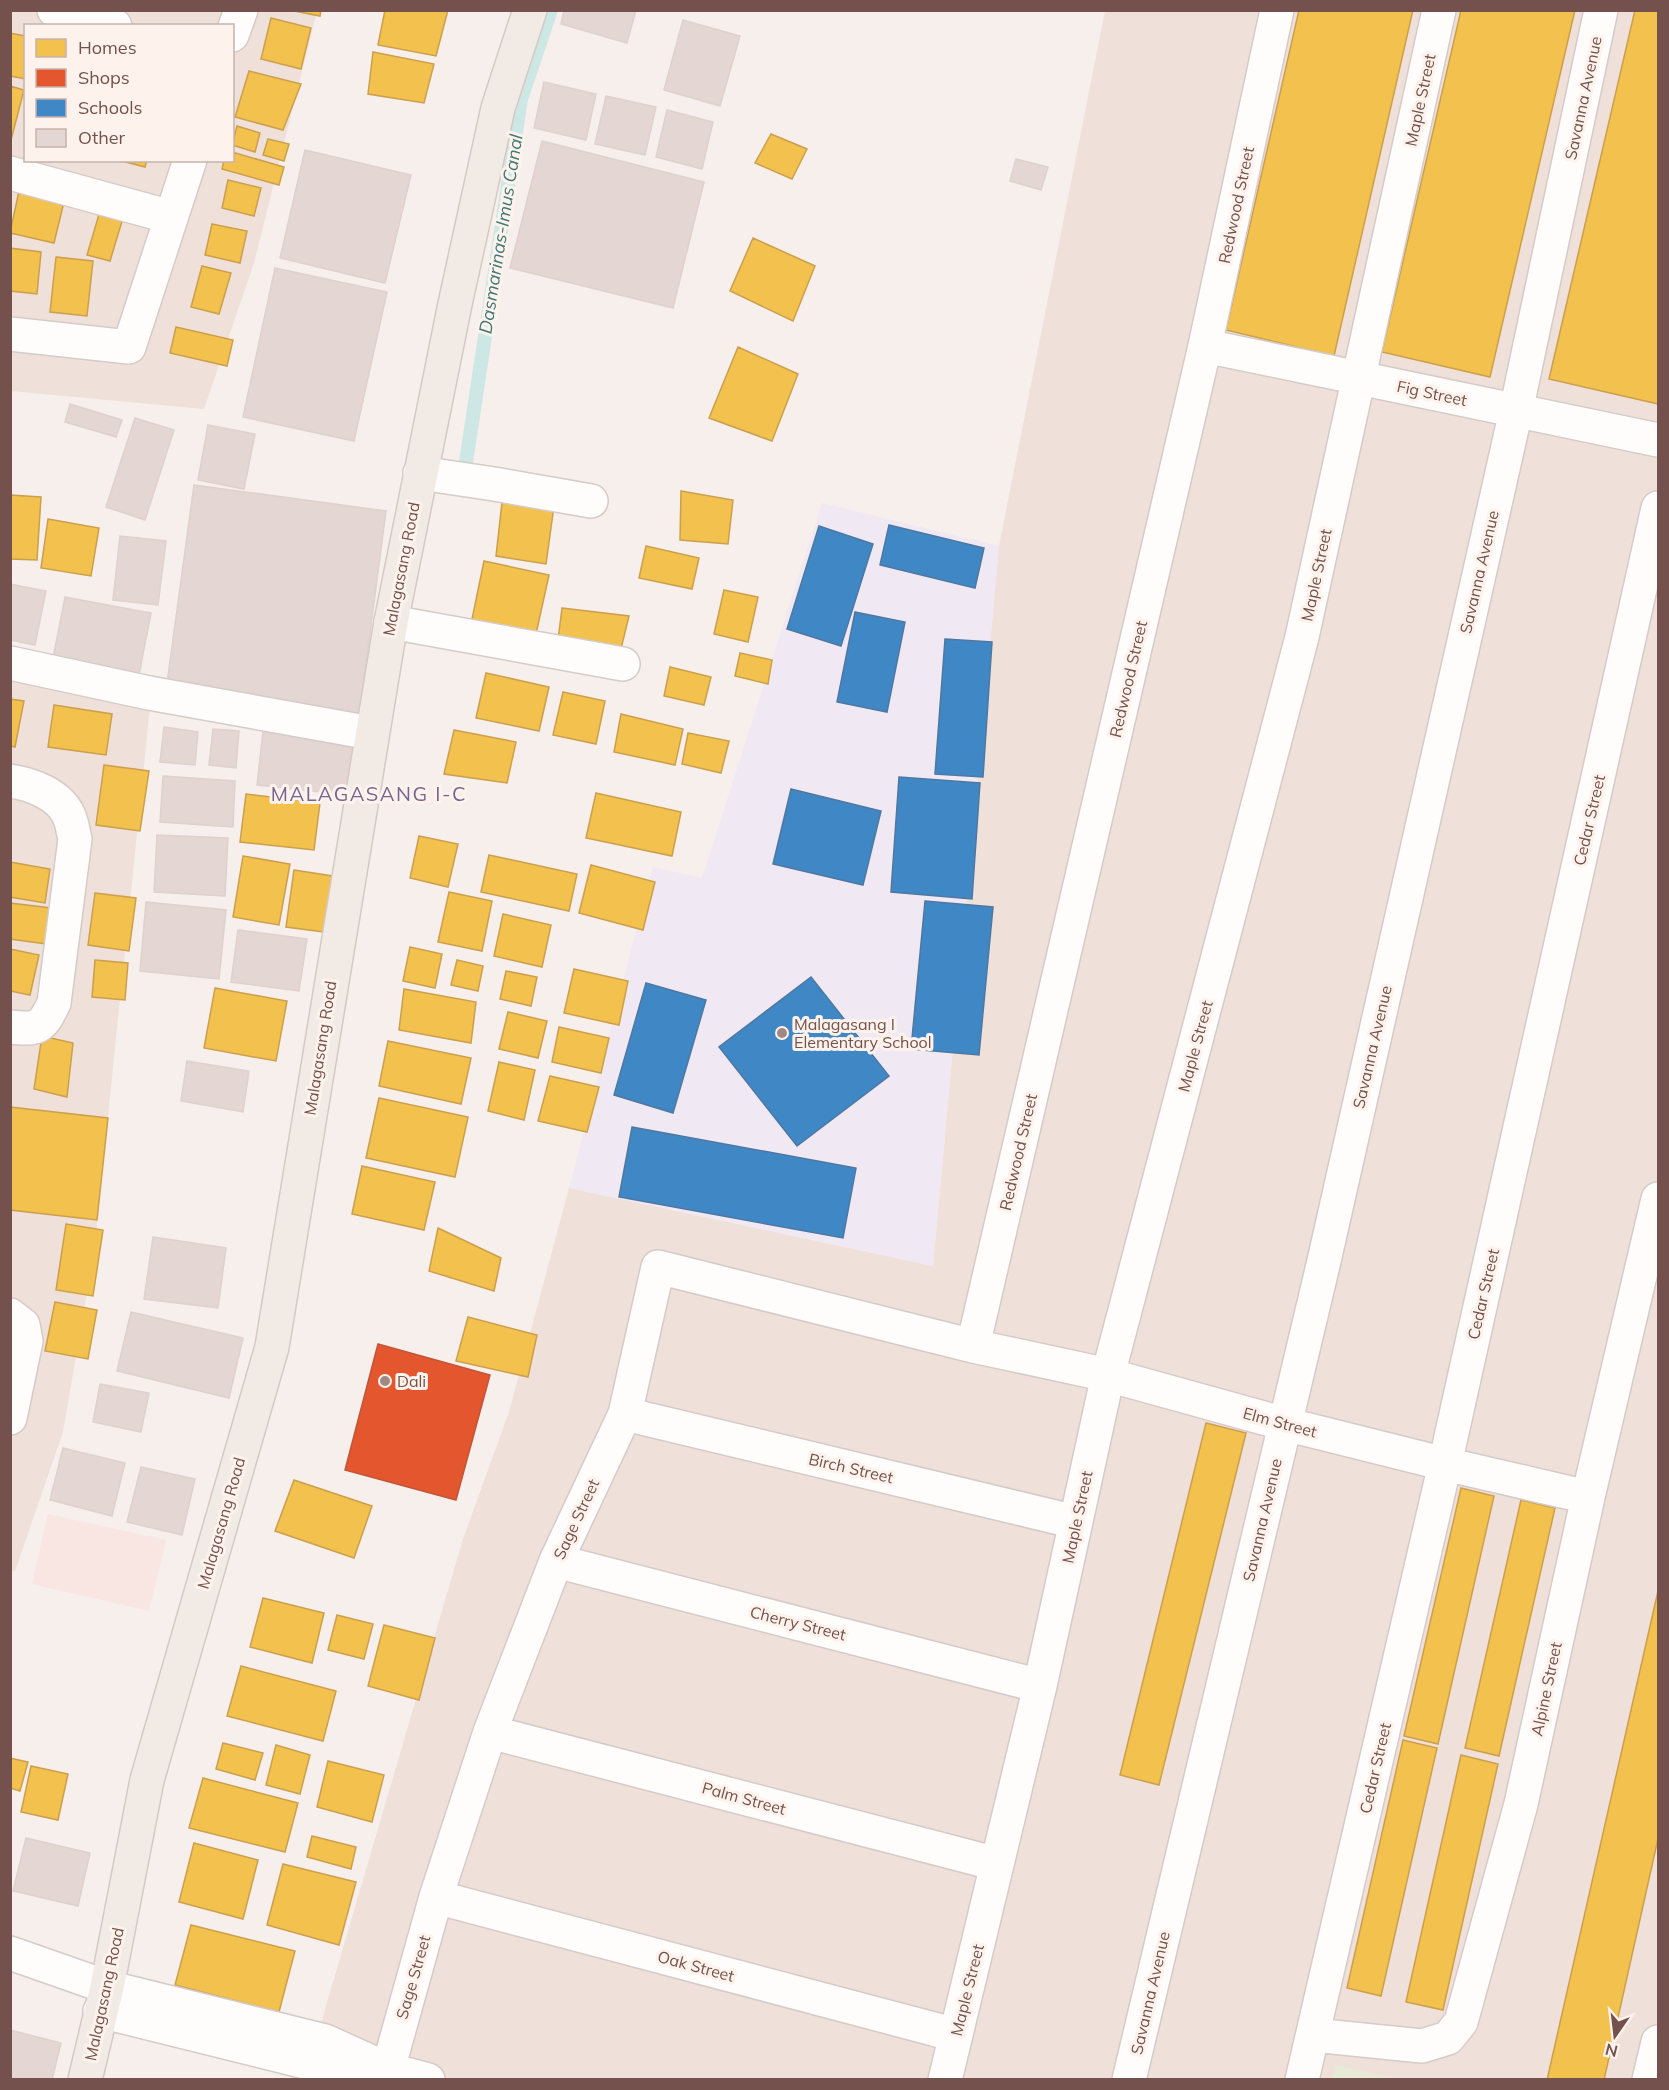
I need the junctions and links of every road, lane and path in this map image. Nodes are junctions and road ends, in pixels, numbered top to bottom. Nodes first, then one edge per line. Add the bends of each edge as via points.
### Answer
1 (54, 10) edge
2 (241, 10) edge
3 (531, 10) edge
4 (1277, 10) edge
5 (1439, 10) edge
6 (1601, 10) edge
7 (107, 24) edge
8 (234, 29) edge
9 (189, 162) edge
10 (10, 172) edge
11 (171, 217) junction
12 (10, 334) edge
13 (1205, 346) junction
14 (1360, 378) junction
15 (1516, 411) junction
16 (1659, 440) edge
17 (420, 473) junction
18 (591, 501) dead end
19 (1659, 507) edge
20 (391, 622) junction
21 (10, 663) edge
22 (623, 664) dead end
23 (371, 733) junction
24 (10, 781) edge
25 (10, 1027) edge
26 (1659, 1199) edge
27 (10, 1315) edge
28 (973, 1346) junction
29 (1108, 1375) junction
30 (626, 1414) junction
31 (10, 1418) edge
32 (1285, 1424) junction
33 (1445, 1464) junction
34 (1588, 1497) junction
35 (1076, 1522) junction
36 (556, 1561) junction
37 (1040, 1686) junction
38 (490, 1732) junction
39 (997, 1864) junction
40 (436, 1897) junction
41 (10, 1953) edge
42 (104, 1999) junction
43 (956, 2035) junction
44 (1313, 2035) junction
45 (1659, 2042) edge
46 (386, 2074) edge
47 (85, 2079) edge
48 (428, 2079) edge
49 (945, 2079) edge
50 (1129, 2079) edge
51 (1302, 2079) edge
52 (1649, 2079) edge

1 - 7 street
2 - 8 street
3 - 17 main road, Malagasang Road via 498,108
4 - 13 street, Redwood Street
5 - 14 street, Maple Street
6 - 15 street, Savanna Avenue
9 - 11 street
10 - 11 street
11 - 12 street via 129,347
13 - 14 street, Fig Street
13 - 28 street, Redwood Street
14 - 15 street, Fig Street
14 - 29 street, Maple Street via 1302,637
15 - 16 street, Fig Street
15 - 32 street, Savanna Avenue
17 - 18 street
17 - 20 main road, Malagasang Road
19 - 33 street, Cedar Street
20 - 22 street
20 - 23 main road, Malagasang Road
21 - 23 street
23 - 42 main road, Malagasang Road via 272,1347 147,1780
24 - 25 street via 52,795 68,814 75,839 54,1003 45,1021 33,1028
26 - 34 street, Alpine Street
27 - 31 street via 23,1325 26,1341
28 - 29 street, Elm Street
28 - 30 street, Sage Street via 658,1267
29 - 32 street, Elm Street
29 - 35 street, Maple Street
30 - 35 street, Birch Street
30 - 36 street, Sage Street
32 - 33 street, Elm Street
32 - 50 street, Savanna Avenue
33 - 34 street, Elm Street
33 - 44 street, Cedar Street
34 - 44 street, Alpine Street via 1521,1804 1461,2022 1448,2038 1422,2046
35 - 37 street, Maple Street
36 - 37 street, Cherry Street
36 - 38 street, Sage Street
37 - 39 street, Maple Street
38 - 39 street, Palm Street
38 - 40 street, Sage Street
39 - 43 street, Maple Street
40 - 43 street, Oak Street
40 - 46 street, Sage Street
41 - 42 street
42 - 46 street via 291,2045 325,2041
42 - 47 main road, Malagasang Road
43 - 49 street, Maple Street
44 - 51 street, Cedar Street
45 - 52 street
46 - 48 street

